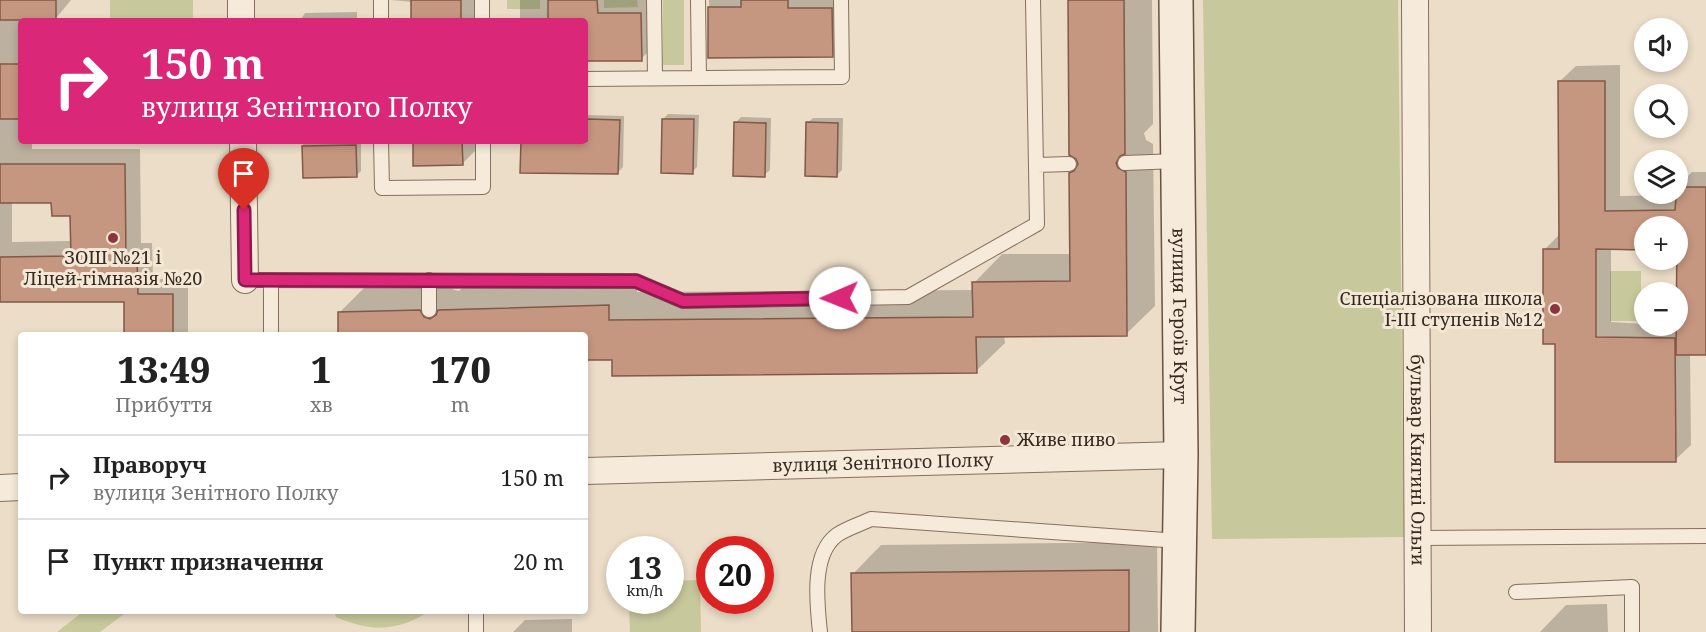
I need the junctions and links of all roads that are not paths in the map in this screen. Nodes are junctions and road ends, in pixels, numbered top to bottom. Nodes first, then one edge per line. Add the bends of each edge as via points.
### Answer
1 (241, 0) edge
2 (381, 0) edge
3 (482, 0) edge
4 (654, 0) edge
5 (698, 0) edge
6 (841, 0) edge
7 (1033, 0) edge
8 (1176, 0) edge
9 (1415, 0) edge
10 (241, 18) edge
11 (381, 18) edge
12 (482, 18) edge
13 (655, 78) junction
14 (699, 78) junction
15 (588, 79) edge
16 (243, 144) edge
17 (381, 144) edge
18 (483, 144) edge
19 (1178, 161) junction
20 (1125, 163) dead end
21 (1069, 164) dead end
22 (1037, 165) junction
23 (245, 280) joint
24 (272, 280) junction
25 (429, 280) junction
26 (429, 310) dead end
27 (271, 332) edge
28 (1181, 455) junction
29 (588, 471) edge
30 (18, 487) edge
31 (0, 488) edge
32 (1706, 536) edge
33 (1417, 538) junction
34 (1181, 541) junction
35 (1516, 592) dead end
36 (476, 614) edge
37 (476, 632) edge
38 (820, 632) edge
39 (1178, 632) edge
40 (1418, 632) edge
41 (1632, 632) edge

1 - 10 street
2 - 11 lane
3 - 12 lane
4 - 13 lane
5 - 14 lane
6 - 14 lane via 842,77
7 - 22 lane
8 - 19 street, вулиця Героїв Крут
9 - 33 street, бульвар Княгині Ольги
13 - 14 lane
13 - 15 lane
16 - 23 street
17 - 18 lane via 382,188 393,188 483,187
19 - 20 lane
19 - 28 street, вулиця Героїв Крут
21 - 22 lane
22 - 25 lane via 1037,224 908,297 683,301 636,281
23 - 24 lane
24 - 25 lane
24 - 27 lane
25 - 26 lane
28 - 29 street, вулиця Зенітного Полку
28 - 34 street, вулиця Героїв Крут
30 - 31 street
32 - 33 lane
33 - 40 street, бульвар Княгині Ольги
34 - 38 lane via 871,519 836,535 821,557 817,604
34 - 39 street, вулиця Героїв Крут
35 - 41 lane via 1632,587
36 - 37 lane

